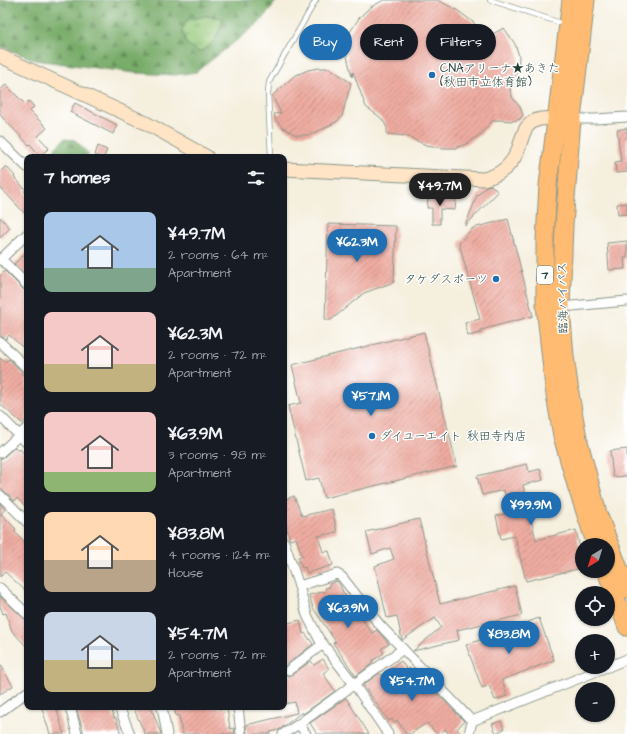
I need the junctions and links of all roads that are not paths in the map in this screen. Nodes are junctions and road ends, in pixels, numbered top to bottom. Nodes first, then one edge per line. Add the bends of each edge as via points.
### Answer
1 (316, 0) edge
2 (490, 0) edge
3 (571, 0) edge
4 (586, 0) edge
5 (568, 25) junction
6 (0, 56) edge
7 (627, 117) edge
8 (564, 119) junction
9 (0, 141) edge
10 (202, 154) edge
11 (271, 154) edge
12 (24, 164) edge
13 (287, 169) edge
14 (24, 237) edge
15 (1, 258) edge
16 (24, 282) edge
17 (627, 301) edge
18 (561, 307) junction
19 (0, 342) edge
20 (24, 365) edge
21 (0, 416) edge
22 (24, 431) edge
23 (19, 435) junction
24 (24, 440) edge
25 (0, 453) edge
26 (0, 495) edge
27 (24, 519) edge
28 (594, 538) edge
29 (606, 538) edge
30 (287, 551) edge
31 (615, 562) edge
32 (615, 565) edge
33 (299, 586) junction
34 (0, 588) edge
35 (627, 589) edge
36 (24, 611) edge
37 (627, 627) edge
38 (323, 644) junction
39 (403, 649) junction
40 (627, 659) edge
41 (615, 664) edge
42 (289, 670) dead end
43 (590, 674) edge
44 (354, 684) junction
45 (24, 694) edge
46 (71, 710) edge
47 (120, 710) edge
48 (163, 710) edge
49 (238, 710) edge
50 (0, 712) edge
51 (472, 721) junction
52 (299, 724) junction
53 (77, 734) edge
54 (130, 734) edge
55 (167, 734) edge
56 (241, 734) edge
57 (283, 734) edge
58 (306, 734) edge
59 (388, 734) edge
60 (469, 734) edge

1 - 11 lane via 269,82
2 - 5 lane
3 - 5 highway, 臨海バイパス / 7
4 - 8 highway, 臨海バイパス / 7
5 - 8 highway, 臨海バイパス / 7
6 - 10 street via 146,123
7 - 8 street
8 - 13 street via 539,119 530,124 521,138 514,158 493,177
8 - 18 highway, 臨海バイパス / 7
8 - 28 highway, 臨海バイパス / 7 via 548,185 545,305 562,436
9 - 12 street
14 - 15 street
15 - 16 street
17 - 18 street
18 - 29 highway, 臨海バイパス / 7 via 565,356 578,438
19 - 20 street
21 - 23 street
22 - 23 street
23 - 24 street
23 - 25 street
26 - 27 street
30 - 33 street
31 - 35 highway, 臨海バイパス / 7
32 - 37 highway, 臨海バイパス / 7
33 - 38 street via 307,614
33 - 39 street via 337,574 342,577 379,624
34 - 36 street
38 - 42 street
38 - 44 street
39 - 44 street
39 - 51 street
40 - 41 street
43 - 51 street
44 - 52 street
44 - 59 street
45 - 50 street
46 - 53 street
47 - 54 street
48 - 55 street
49 - 56 street
51 - 60 street
52 - 57 street
52 - 58 street

